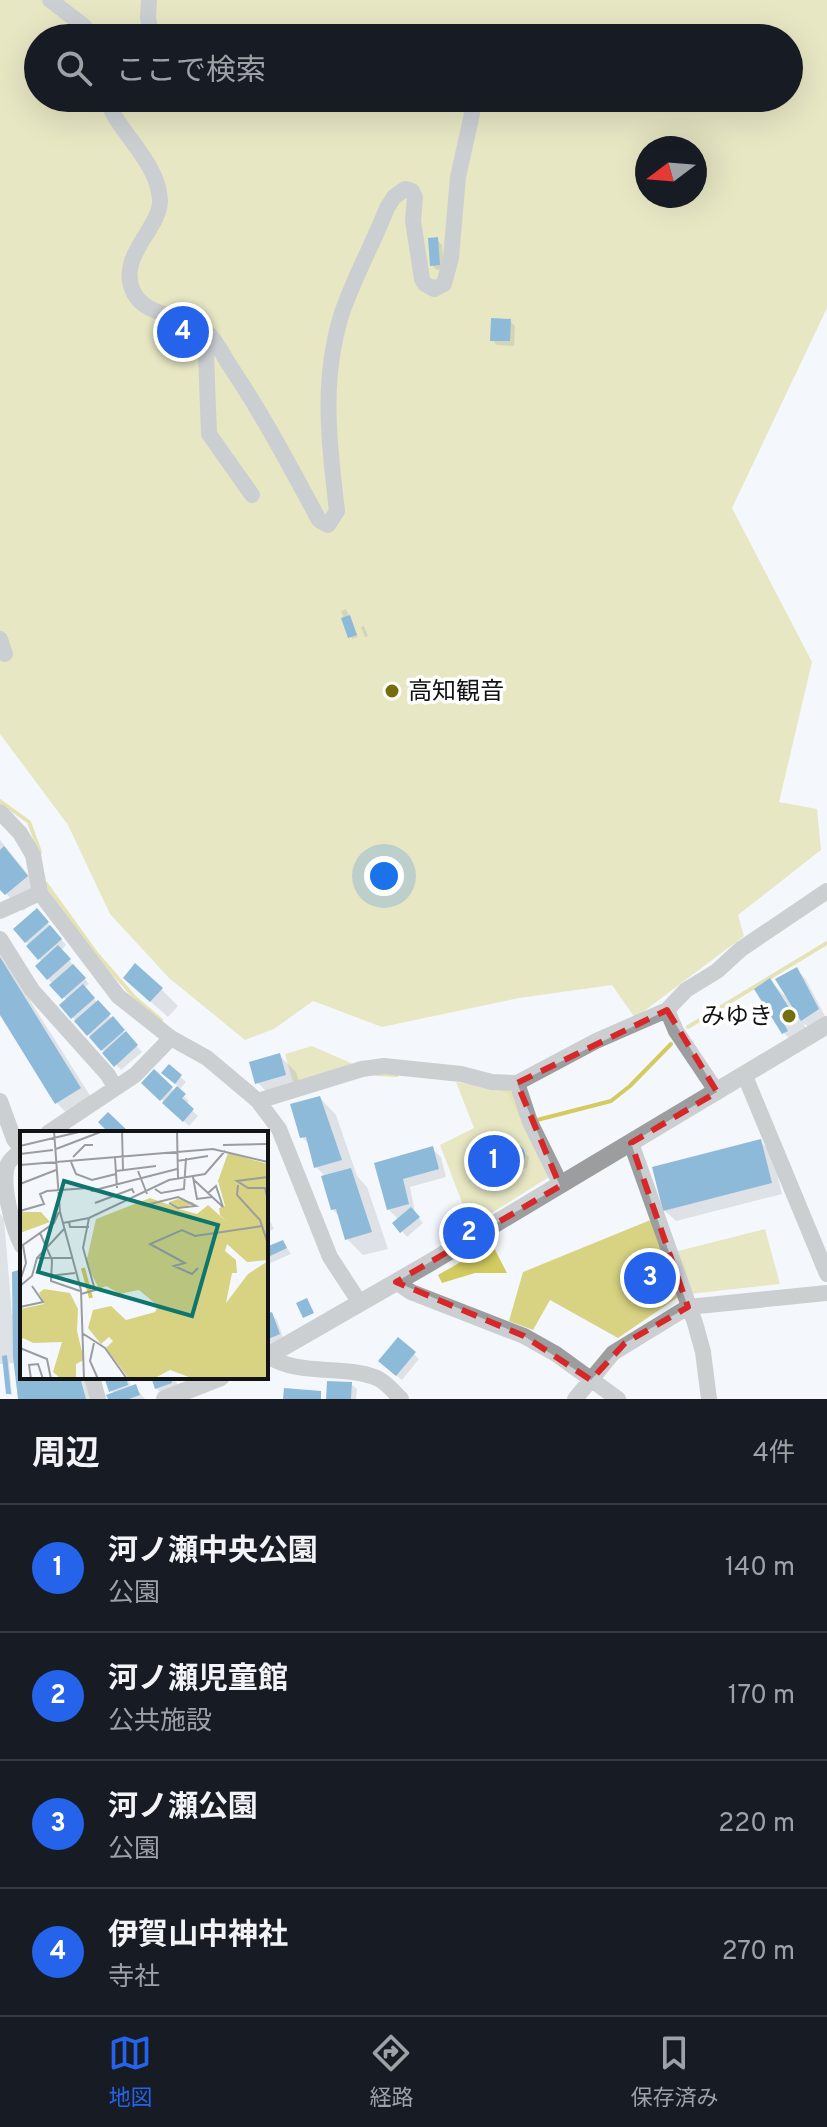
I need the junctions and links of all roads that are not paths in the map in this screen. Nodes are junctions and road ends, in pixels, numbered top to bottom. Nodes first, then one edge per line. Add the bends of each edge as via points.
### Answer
1 (50, 0) edge
2 (149, 0) edge
3 (81, 24) edge
4 (149, 24) edge
5 (112, 112) edge
6 (115, 112) edge
7 (472, 112) edge
8 (114, 118) junction
9 (213, 340) junction
10 (252, 495) dead end
11 (0, 812) edge
12 (827, 891) edge
13 (40, 893) junction
14 (0, 911) edge
15 (0, 939) edge
16 (667, 1010) junction
17 (827, 1025) edge
18 (171, 1038) junction
19 (747, 1081) dead end
20 (517, 1083) junction
21 (115, 1087) junction
22 (717, 1092) junction
23 (0, 1101) edge
24 (258, 1101) junction
25 (51, 1131) edge
26 (631, 1143) junction
27 (20, 1147) edge
28 (20, 1152) edge
29 (2, 1178) edge
30 (561, 1185) junction
31 (20, 1242) edge
32 (827, 1274) edge
33 (396, 1282) junction
34 (827, 1293) edge
35 (360, 1303) junction
36 (688, 1307) junction
37 (268, 1355) edge
38 (268, 1357) edge
39 (93, 1379) edge
40 (216, 1379) edge
41 (591, 1380) junction
42 (98, 1399) edge
43 (165, 1399) edge
44 (401, 1399) edge
45 (575, 1399) edge
46 (618, 1399) edge
47 (709, 1399) edge

1 - 3 street
2 - 4 street
5 - 8 street
6 - 8 street
7 - 9 street via 444,284 434,289 422,279 413,221 415,197 405,189 387,208 342,313 327,414 337,511 328,525 319,520 251,396
8 - 9 street via 152,172 159,196 156,214 133,259 132,289 146,305 204,329
9 - 10 street via 206,354 209,434
11 - 13 street via 33,855
12 - 16 street via 741,949
13 - 14 street
13 - 18 street via 118,996
15 - 21 street via 32,990
16 - 20 street
16 - 22 street
17 - 22 street
18 - 21 street via 135,1075
18 - 24 street via 207,1058
19 - 32 street
20 - 24 street via 384,1066
20 - 30 street
21 - 25 street
22 - 26 street
23 - 27 street
24 - 35 street via 279,1129 330,1257
26 - 30 street
26 - 36 street
28 - 29 street
29 - 31 street
30 - 33 street
33 - 35 street
33 - 41 street via 524,1336
34 - 36 street
35 - 37 street
36 - 41 street via 625,1343
36 - 47 street via 703,1352
38 - 44 street via 283,1365 380,1379
39 - 42 street
40 - 43 street
41 - 45 street
41 - 46 street

